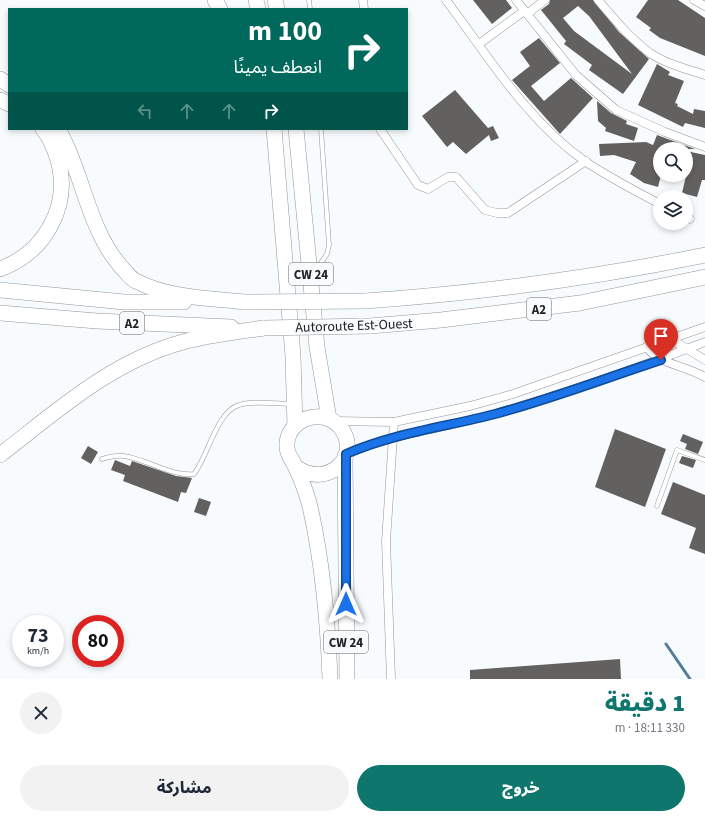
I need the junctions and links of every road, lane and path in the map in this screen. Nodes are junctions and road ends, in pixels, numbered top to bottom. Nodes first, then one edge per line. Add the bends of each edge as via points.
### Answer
1 (446, 0) edge
2 (516, 0) edge
3 (545, 0) edge
4 (598, 0) edge
5 (694, 0) edge
6 (705, 6) edge
7 (526, 13) junction
8 (479, 44) junction
9 (705, 75) edge
10 (44, 130) edge
11 (59, 130) edge
12 (268, 130) edge
13 (274, 130) edge
14 (296, 130) edge
15 (321, 130) edge
16 (381, 130) edge
17 (705, 147) edge
18 (586, 162) junction
19 (277, 164) junction
20 (653, 200) edge
21 (705, 254) edge
22 (0, 269) edge
23 (312, 277) junction
24 (705, 277) edge
25 (0, 290) edge
26 (246, 302) junction
27 (0, 313) edge
28 (705, 327) edge
29 (264, 328) junction
30 (671, 339) junction
31 (705, 342) edge
32 (646, 347) junction
33 (686, 350) junction
34 (661, 360) junction
35 (705, 360) edge
36 (705, 377) edge
37 (294, 404) junction
38 (332, 420) junction
39 (394, 422) junction
40 (295, 426) junction
41 (393, 437) junction
42 (0, 455) edge
43 (345, 455) junction
44 (102, 459) dead end
45 (705, 460) edge
46 (296, 467) junction
47 (657, 506) dead end
48 (330, 679) edge
49 (347, 679) edge
50 (391, 679) edge

1 - 8 street
2 - 7 street
3 - 7 street
4 - 9 street via 622,29 651,54
5 - 6 street
7 - 8 street
7 - 17 street via 576,75 616,110
8 - 18 street via 511,89 552,133
10 - 22 highway via 60,167 60,204 53,222 42,239 30,252
11 - 26 highway via 67,145 106,247 134,280 154,289
12 - 19 highway
13 - 19 highway, CW 24
14 - 23 highway, CW 24
15 - 23 lane via 329,244 327,254
16 - 18 street via 418,185 428,189 448,177 456,177 485,210 497,213 508,213
18 - 20 street
19 - 37 highway, CW 24 via 293,356
21 - 26 highway, Autoroute Est-Ouest / A2, bridge via 562,281 481,291 365,301
23 - 38 highway, CW 24 via 317,347
24 - 29 highway, Autoroute Est-Ouest / A2, bridge via 580,303 456,319 370,326
25 - 26 highway, Autoroute Est-Ouest / A2 via 124,302
27 - 29 highway, Autoroute Est-Ouest / A2 via 97,321
28 - 30 street
29 - 42 highway via 183,342 138,358 79,394
30 - 32 street
30 - 33 street
31 - 33 street
32 - 34 street
32 - 39 street via 499,399
33 - 34 street
33 - 35 street
34 - 36 street
34 - 41 street via 498,413
37 - 40 highway, CW 24
37 - 44 lane via 244,404 230,410 223,418 194,474 183,474 124,456
38 - 39 street
38 - 40 highway via 320,416 311,417
38 - 43 highway via 339,426 346,439
39 - 41 street
40 - 46 highway via 288,438 288,451
41 - 43 street
41 - 50 street via 386,561
43 - 46 highway via 340,465 323,475 314,476
43 - 49 highway, CW 24
45 - 47 lane via 678,450
46 - 48 highway, CW 24 via 311,510 329,638

